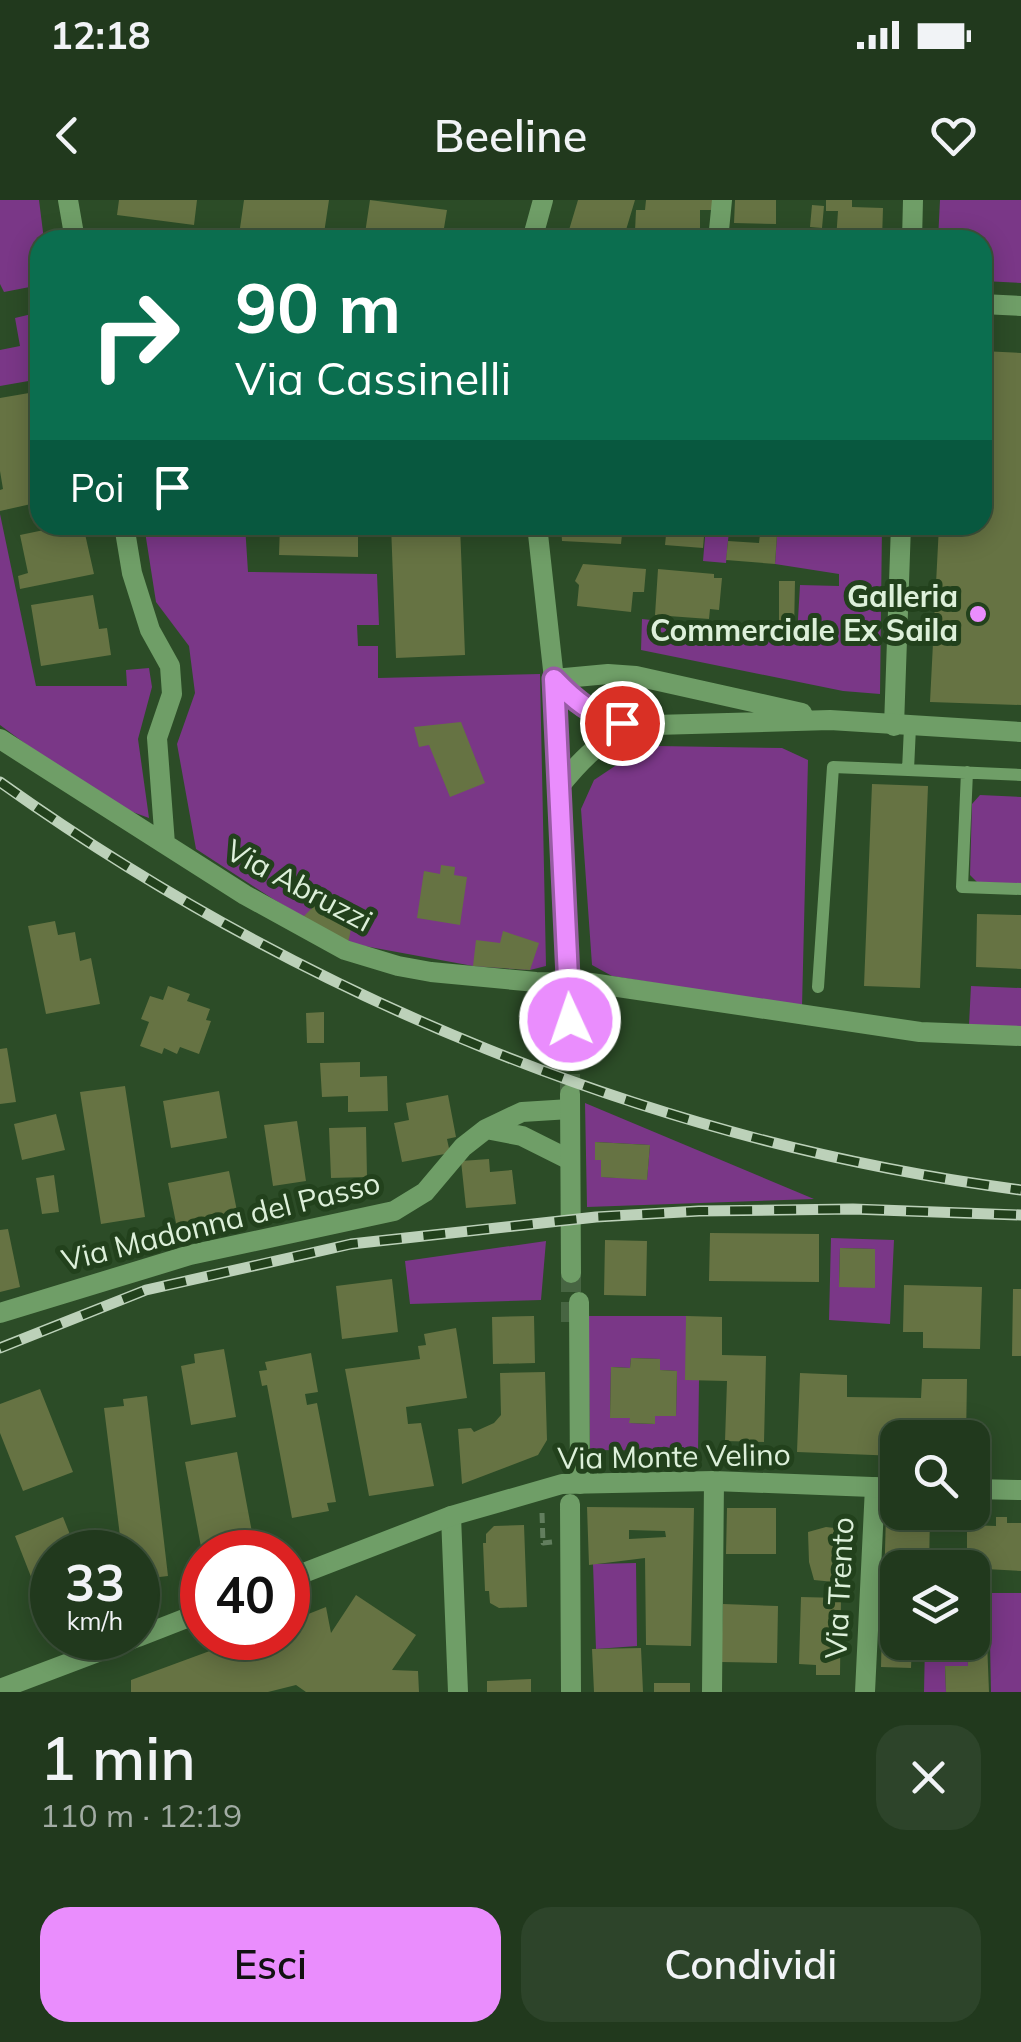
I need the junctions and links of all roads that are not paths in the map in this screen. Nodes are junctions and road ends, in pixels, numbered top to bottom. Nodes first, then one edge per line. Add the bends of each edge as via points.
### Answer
1 (68, 200) edge
2 (543, 200) edge
3 (722, 200) edge
4 (913, 200) edge
5 (73, 230) edge
6 (535, 230) edge
7 (719, 230) edge
8 (912, 230) edge
9 (992, 305) edge
10 (1021, 306) edge
11 (126, 535) edge
12 (538, 535) edge
13 (902, 535) edge
14 (554, 679) junction
15 (830, 720) junction
16 (654, 726) junction
17 (902, 727) junction
18 (1021, 732) edge
19 (0, 739) edge
20 (908, 770) junction
21 (967, 772) junction
22 (1021, 775) edge
23 (559, 787) junction
24 (165, 844) junction
25 (1021, 889) edge
26 (818, 987) dead end
27 (570, 1020) tunnel mouth
28 (1021, 1036) edge
29 (486, 1129) junction
30 (570, 1160) junction
31 (571, 1273) tunnel mouth
32 (578, 1302) tunnel mouth
33 (0, 1313) edge
34 (714, 1481) junction
35 (580, 1484) junction
36 (875, 1488) junction
37 (880, 1488) edge
38 (990, 1489) edge
39 (1021, 1490) edge
40 (570, 1504) dead end
41 (451, 1516) junction
42 (310, 1570) edge
43 (78, 1660) edge
44 (2, 1690) edge
45 (458, 1692) edge
46 (571, 1692) edge
47 (712, 1692) edge
48 (865, 1692) edge

1 - 5 street
2 - 6 street
3 - 7 street
4 - 8 street
9 - 10 street
11 - 24 street via 150,630 170,666 172,694 157,738
12 - 14 street
13 - 17 street
14 - 15 street via 608,674 662,680
14 - 16 street via 602,718
14 - 23 street
15 - 16 street
15 - 17 street
16 - 23 street via 604,742
17 - 18 street
17 - 20 lane
19 - 24 street, Via Abruzzi
20 - 21 lane
20 - 26 lane via 833,767
21 - 22 lane
21 - 25 lane via 962,887
23 - 27 street
24 - 28 street, Via Abruzzi via 345,950 398,966 591,982 920,1032
29 - 30 street via 533,1140
29 - 30 street, Via Madonna del Passo via 570,1101
29 - 33 street, Via Madonna del Passo via 425,1192 394,1211 208,1250
30 - 31 street
32 - 35 street
34 - 35 street, Via Monte Velino
34 - 36 street, Via Monte Velino
34 - 47 street
35 - 41 street, Via Monte Velino
36 - 37 street, Via Monte Velino
36 - 48 street, Via Trento
38 - 39 street
40 - 46 street
41 - 42 street, Via Monte Velino
41 - 45 street
43 - 44 street

